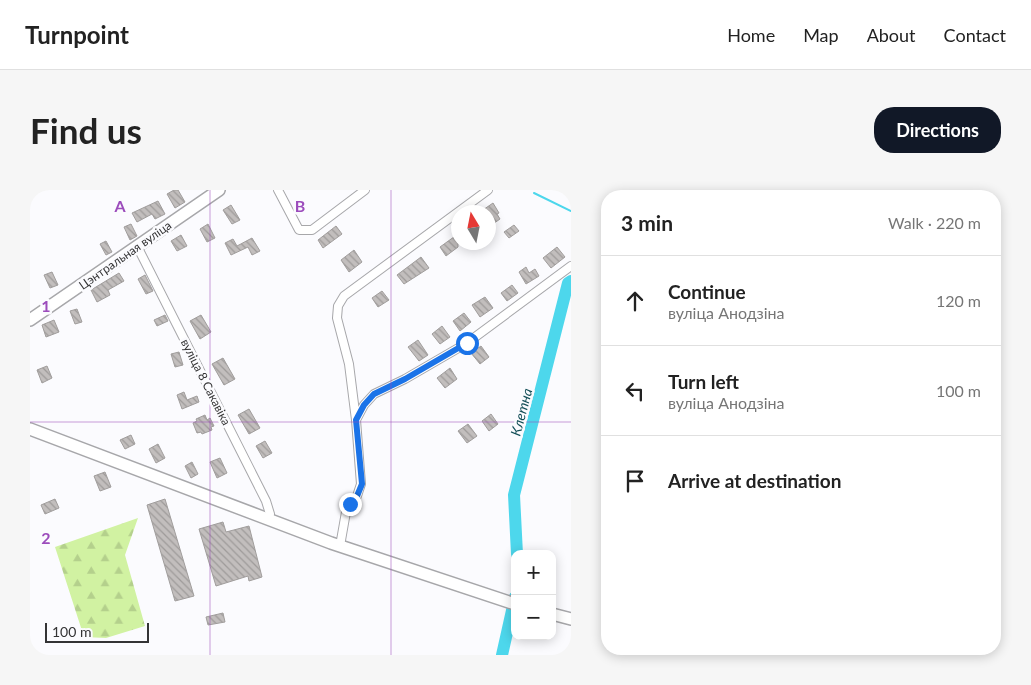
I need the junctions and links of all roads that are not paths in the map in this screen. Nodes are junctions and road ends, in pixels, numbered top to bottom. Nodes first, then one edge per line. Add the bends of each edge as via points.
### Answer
1 (219, 190) edge
2 (278, 190) edge
3 (365, 190) edge
4 (488, 190) edge
5 (137, 246) junction
6 (571, 266) edge
7 (30, 320) edge
8 (356, 420) junction
9 (30, 429) edge
10 (268, 519) junction
11 (340, 546) junction
12 (511, 603) edge
13 (556, 615) edge
14 (571, 619) edge

1 - 5 street, Цэнтральная вуліца
2 - 3 street via 299,230 312,230
4 - 8 street via 344,296 338,306 337,318 349,364
5 - 7 street, Цэнтральная вуліца
5 - 10 street, вуліца 8 Сакавіка via 270,509
6 - 8 street via 467,343 374,394
8 - 11 street via 362,484 346,512
9 - 10 street
10 - 11 street
11 - 12 street
13 - 14 street

